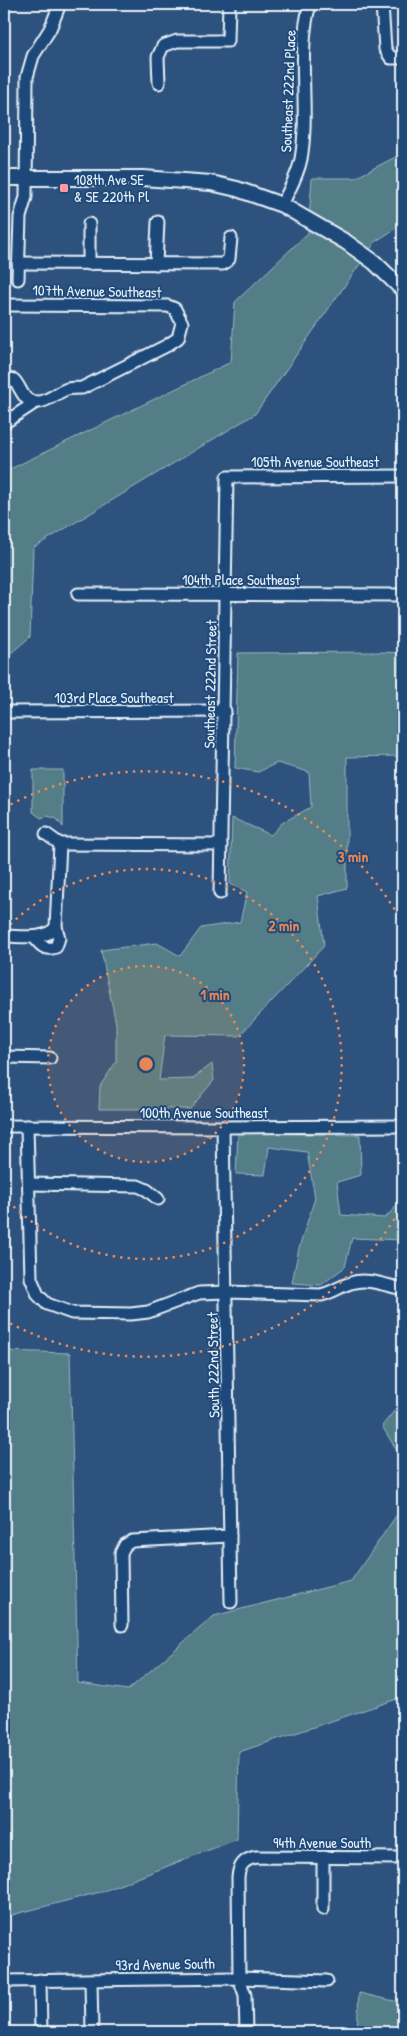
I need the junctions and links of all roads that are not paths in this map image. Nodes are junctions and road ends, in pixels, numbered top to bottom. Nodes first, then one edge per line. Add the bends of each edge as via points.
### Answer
1 (60, 4) edge
2 (229, 4) edge
3 (310, 4) edge
4 (382, 4) edge
5 (403, 58) edge
6 (159, 83) dead end
7 (4, 178) edge
8 (26, 178) junction
9 (282, 205) junction
10 (158, 222) dead end
11 (89, 224) dead end
12 (230, 238) dead end
13 (18, 263) junction
14 (89, 264) junction
15 (156, 264) junction
16 (18, 279) dead end
17 (403, 290) edge
18 (4, 305) edge
19 (4, 378) edge
20 (36, 402) junction
21 (4, 423) edge
22 (403, 476) edge
23 (227, 477) joint
24 (78, 594) dead end
25 (226, 594) junction
26 (403, 596) edge
27 (225, 711) junction
28 (4, 712) edge
29 (46, 834) dead end
30 (60, 844) junction
31 (221, 845) junction
32 (220, 893) dead end
33 (4, 936) edge
34 (4, 1058) edge
35 (50, 1058) dead end
36 (4, 1126) edge
37 (27, 1126) junction
38 (403, 1126) edge
39 (223, 1128) junction
40 (29, 1184) junction
41 (158, 1199) dead end
42 (403, 1289) edge
43 (227, 1292) junction
44 (230, 1536) junction
45 (231, 1602) dead end
46 (122, 1625) dead end
47 (323, 1857) junction
48 (403, 1858) edge
49 (323, 1909) dead end
50 (239, 1978) junction
51 (40, 1980) junction
52 (92, 1980) junction
53 (4, 1981) edge
54 (327, 1981) dead end
55 (41, 2032) edge
56 (92, 2032) edge
57 (246, 2032) edge

1 - 8 street via 28,72
2 - 6 street via 228,41 177,41 163,46 158,57
3 - 9 street, Southeast 222nd Place via 305,32 302,154
4 - 5 street via 385,49 391,58
7 - 8 main road
8 - 9 main road via 143,178 211,183
8 - 13 street
9 - 17 main road via 346,242 374,262
10 - 15 street
11 - 14 street
12 - 15 street via 229,259 223,264
13 - 14 street
13 - 16 street
14 - 15 street
18 - 20 street, 107th Avenue Southeast via 168,306 175,309 182,323 178,338 166,346 82,388 68,389
19 - 20 street via 14,380 25,398
20 - 21 street
22 - 23 street, 105th Avenue Southeast
23 - 25 street, Southeast 222nd Street
24 - 25 street, 104th Place Southeast
25 - 26 street, 104th Place Southeast
25 - 27 street, Southeast 222nd Street
27 - 28 street, 103rd Place Southeast
27 - 31 street, Southeast 222nd Street
29 - 30 street
30 - 31 street
30 - 33 street via 53,930 34,936
31 - 32 street, Southeast 222nd Street
34 - 35 street
36 - 37 street, 100th Avenue Southeast
37 - 39 street, 100th Avenue Southeast
37 - 40 street
38 - 39 street, 100th Avenue Southeast
39 - 43 street, South 222nd Street
40 - 41 street via 138,1186
40 - 43 street via 31,1278 47,1304 72,1313 131,1314 148,1312 193,1294
42 - 43 street via 367,1281 352,1282 321,1295
43 - 44 street, South 222nd Street
44 - 45 street, South 222nd Street
44 - 46 street via 132,1541 125,1545 121,1554
47 - 48 street, 94th Avenue South
47 - 49 street
47 - 50 street, 94th Avenue South via 256,1857 242,1863 238,1877
50 - 52 street, 93rd Avenue South
50 - 54 street, 93rd Avenue South
50 - 57 street via 245,1995
51 - 52 street, 93rd Avenue South
51 - 53 street, 93rd Avenue South
51 - 55 street
52 - 56 street

